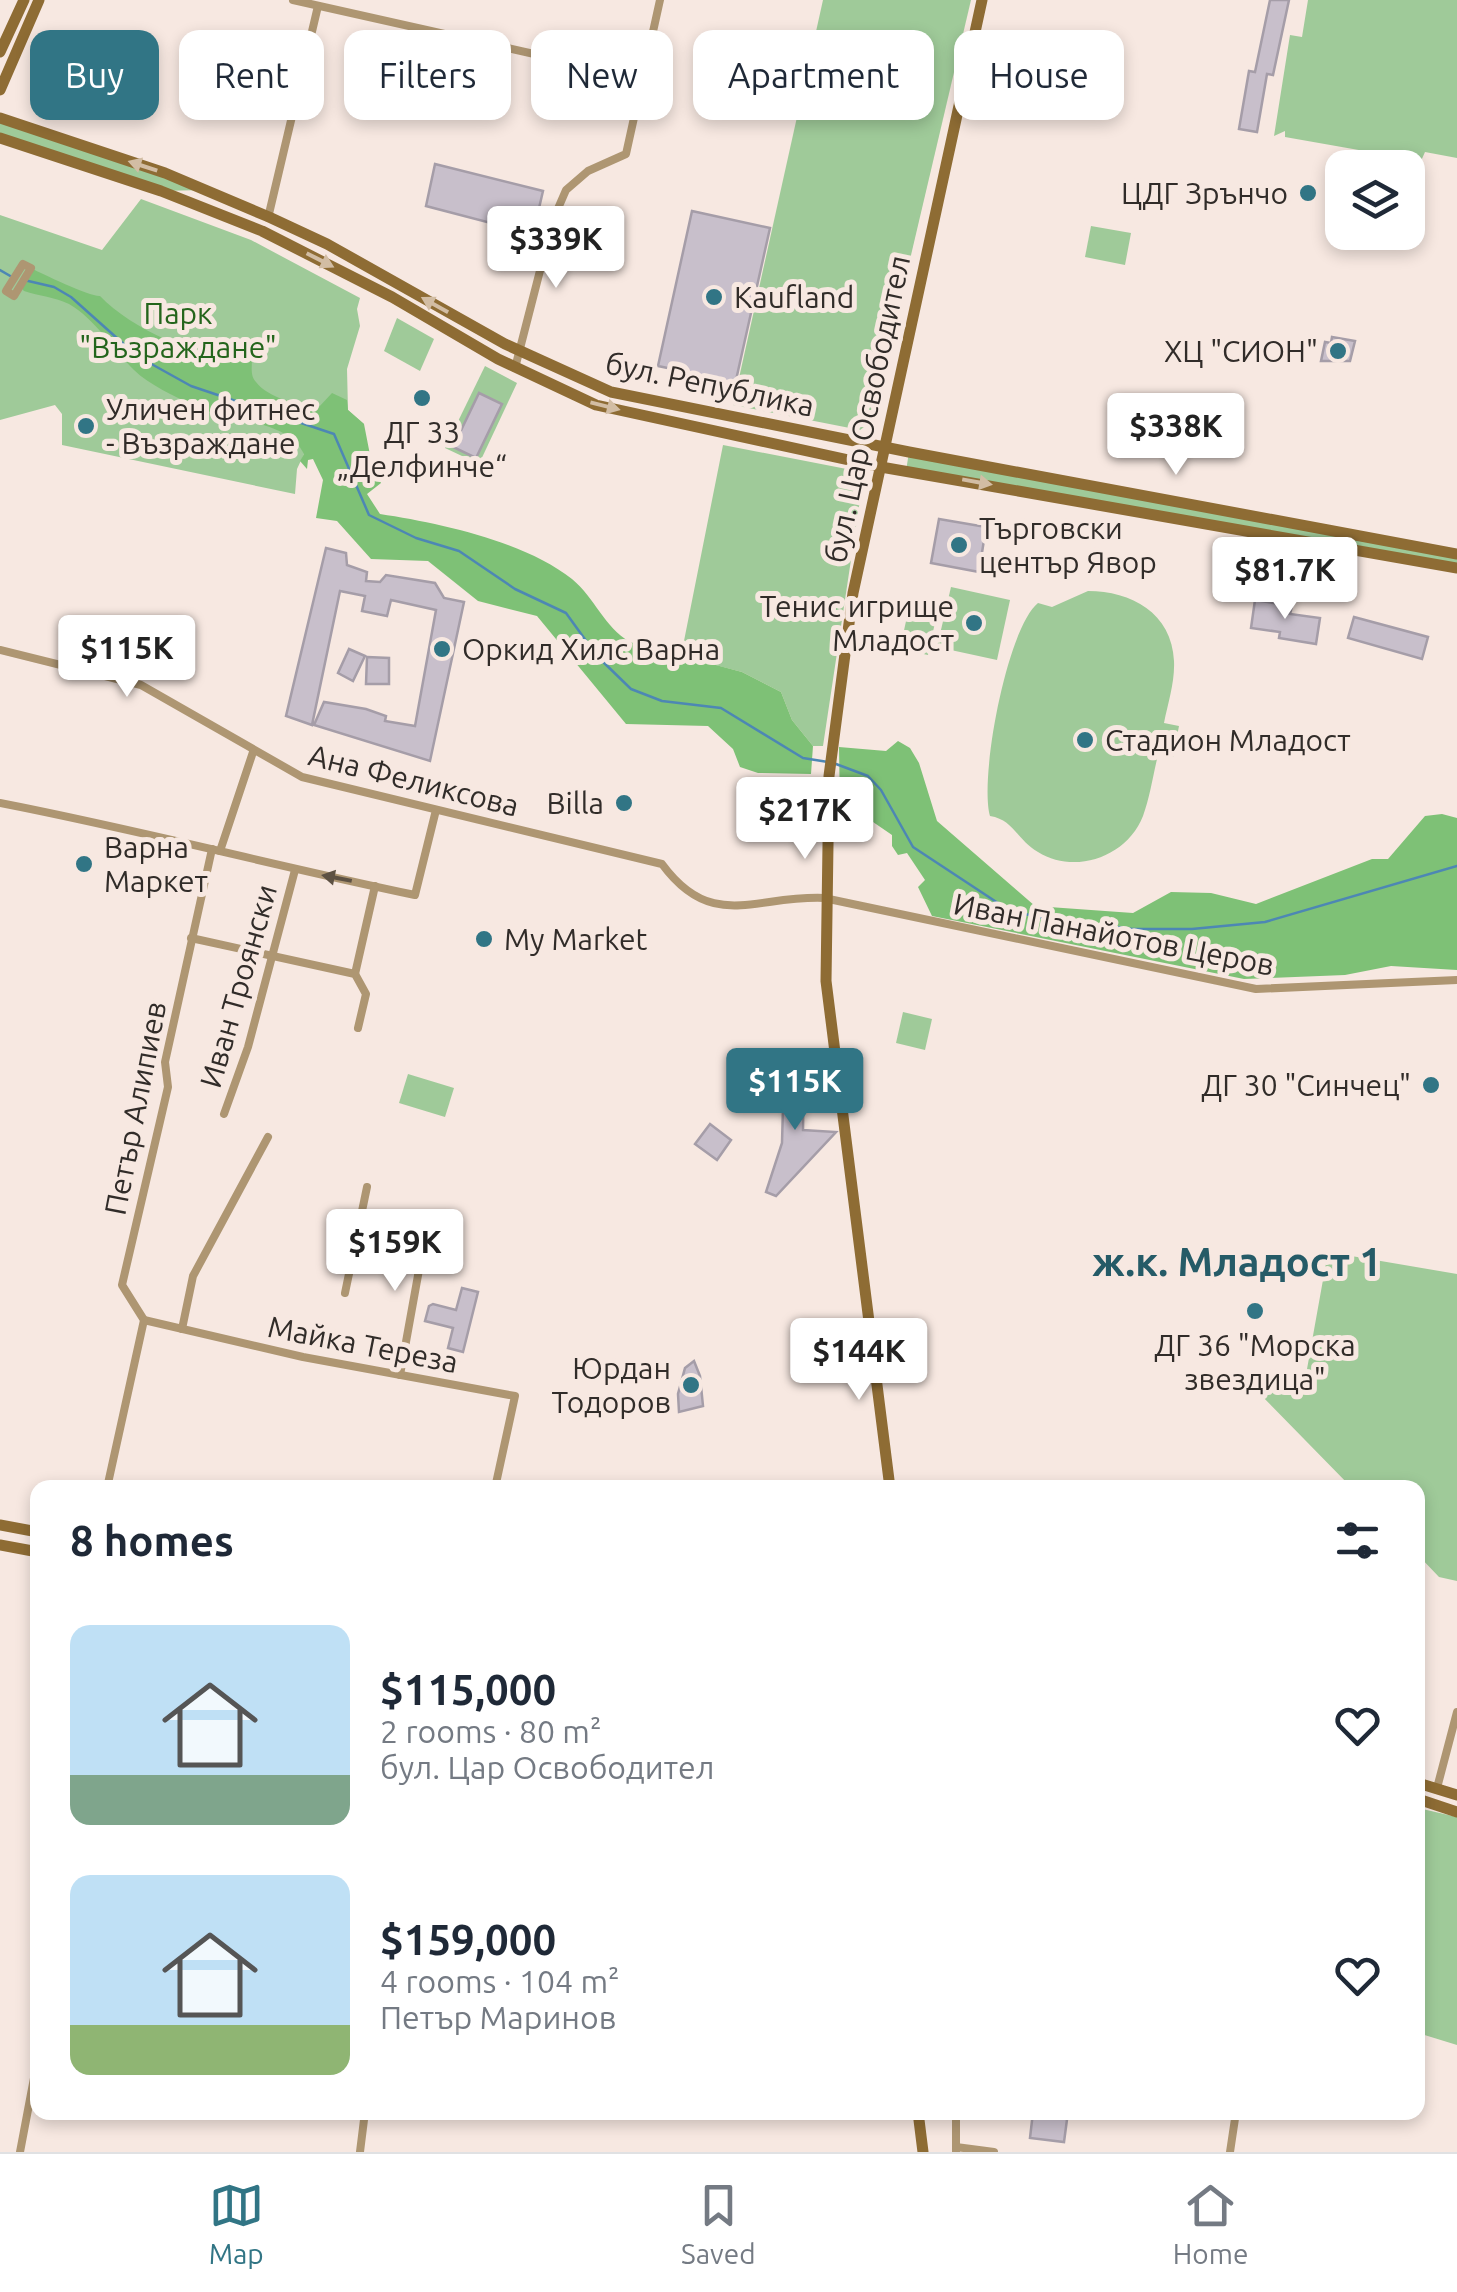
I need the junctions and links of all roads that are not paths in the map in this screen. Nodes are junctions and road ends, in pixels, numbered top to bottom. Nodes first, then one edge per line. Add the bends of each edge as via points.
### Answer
1 (24, 0) edge
2 (39, 0) edge
3 (293, 0) edge
4 (660, 0) edge
5 (982, 0) edge
6 (318, 6) junction
7 (653, 30) edge
8 (0, 50) edge
9 (531, 53) edge
10 (0, 90) edge
11 (0, 118) edge
12 (633, 120) edge
13 (0, 138) edge
14 (268, 216) junction
15 (262, 231) junction
16 (521, 352) junction
17 (515, 368) junction
18 (886, 448) junction
19 (880, 466) junction
20 (1457, 554) edge
21 (1457, 568) edge
22 (0, 650) edge
23 (252, 752) junction
24 (0, 803) edge
25 (436, 810) junction
26 (216, 850) junction
27 (295, 870) junction
28 (375, 886) junction
29 (824, 898) junction
30 (192, 938) junction
31 (272, 956) junction
32 (355, 974) junction
33 (1457, 980) edge
34 (358, 1028) dead end
35 (224, 1114) dead end
36 (268, 1137) dead end
37 (367, 1187) dead end
38 (428, 1220) dead end
39 (345, 1293) dead end
40 (144, 1320) junction
41 (182, 1329) junction
42 (400, 1375) junction
43 (109, 1480) edge
44 (497, 1480) edge
45 (889, 1480) edge
46 (0, 1526) edge
47 (30, 1531) edge
48 (0, 1544) edge
49 (30, 1550) edge
50 (1457, 1712) edge
51 (1425, 1785) edge
52 (1437, 1788) junction
53 (1457, 1796) edge
54 (1425, 1801) edge
55 (1457, 1812) edge
56 (30, 2099) edge
57 (364, 2120) edge
58 (919, 2120) edge
59 (956, 2120) edge
60 (1235, 2120) edge
61 (956, 2150) edge
62 (20, 2152) edge
63 (360, 2152) edge
64 (923, 2152) edge
65 (994, 2152) edge
66 (1230, 2152) edge

1 - 8 street
2 - 10 street
3 - 6 street
4 - 7 street
5 - 18 street, бул. Цар Освободител
6 - 9 street
6 - 14 street
14 -> 11 street, бул. Република via 165,173
12 - 16 street via 626,154 576,179 557,207
13 - 15 street, бул. Република
14 - 15 street
16 -> 14 street, бул. Република
15 -> 17 street, бул. Република
16 - 17 street
16 - 18 street, бул. Република via 612,392
17 -> 19 street, бул. Република via 596,404
18 - 19 street, бул. Цар Освободител
18 - 20 street, бул. Република
19 -> 21 street, бул. Република
19 - 29 street, бул. Цар Освободител via 831,746
22 - 23 street, Ана Феликсова via 142,684
23 - 25 street, Ана Феликсова via 302,778
23 - 26 street, Петър Алипиев
24 - 26 street
25 - 28 street via 415,895
25 - 29 street, Ана Феликсова via 662,864 684,891 711,904
26 - 27 street
26 - 30 street, Петър Алипиев
28 -> 27 street
27 - 31 street, Иван Троянски
28 - 32 street
29 - 33 street, Иван Панайотов Церов via 1256,989
29 - 45 street, бул. Цар Освободител via 830,1030
30 - 31 street
30 - 40 street, Петър Алипиев via 165,1062 168,1087 122,1285
31 - 32 street
31 - 35 street, Иван Троянски
32 - 34 street via 366,994
36 - 41 street via 193,1276
37 - 39 street
38 - 42 street
40 - 41 street, Майка Тереза
40 - 43 street
41 - 42 street, Майка Тереза
42 - 44 street, Майка Тереза via 515,1396
46 - 47 street
48 - 49 street
50 - 52 street
51 - 52 street
52 - 53 street
54 - 55 street
56 - 62 street
57 - 63 street
58 - 64 street
59 - 61 street
60 - 66 street
61 - 65 street

